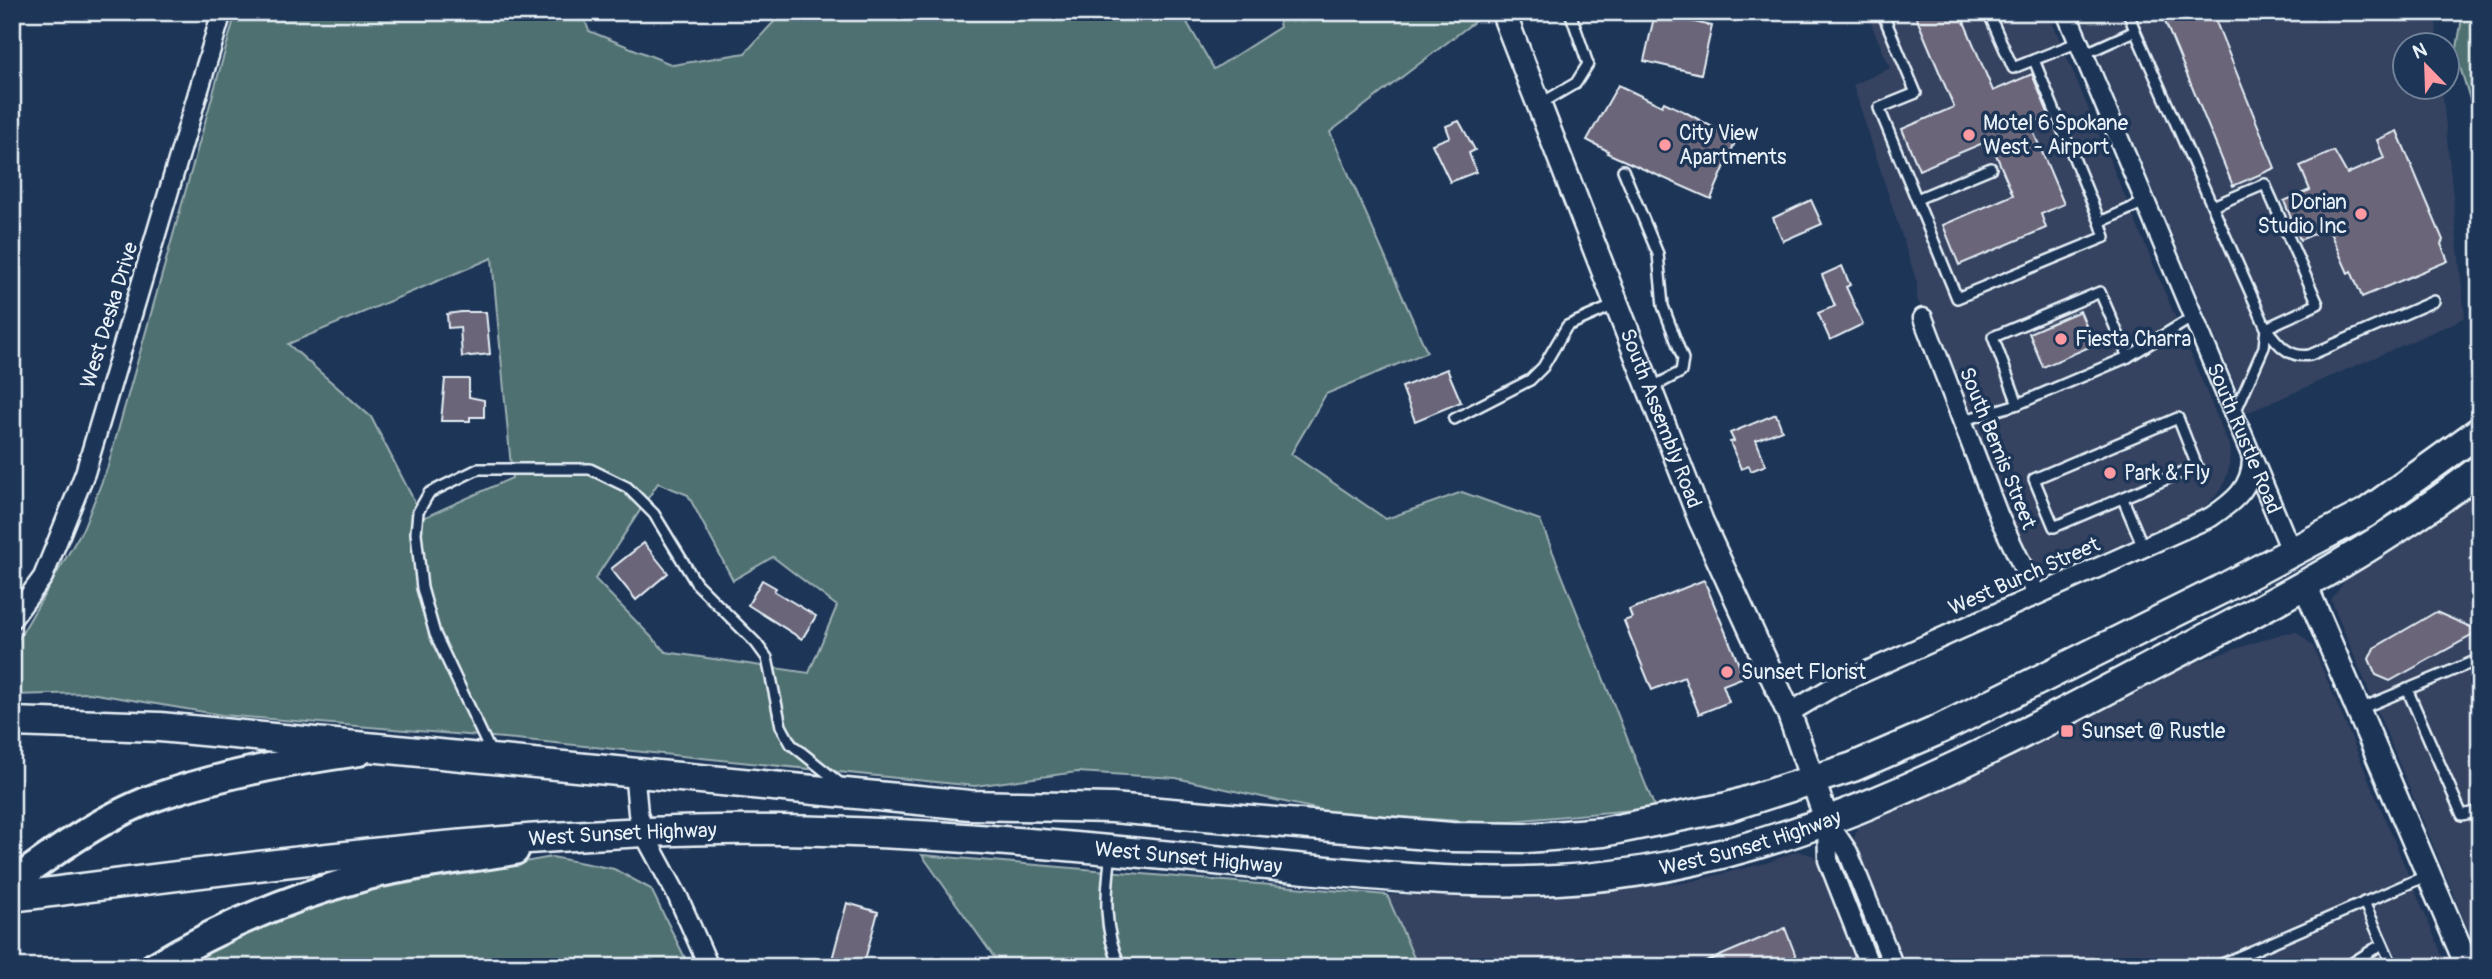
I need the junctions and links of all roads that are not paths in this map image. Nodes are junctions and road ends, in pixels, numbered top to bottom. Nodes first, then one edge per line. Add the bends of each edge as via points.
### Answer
1 (222, 12) edge
2 (1503, 12) edge
3 (1570, 12) edge
4 (1882, 12) edge
5 (1989, 12) edge
6 (2066, 12) edge
7 (2127, 12) edge
8 (2135, 31) junction
9 (2081, 48) junction
10 (2034, 60) junction
11 (1540, 104) junction
12 (1991, 168) dead end
13 (1623, 170) dead end
14 (1917, 200) junction
15 (2145, 202) junction
16 (2213, 206) junction
17 (2100, 222) junction
18 (2434, 301) dead end
19 (1619, 303) junction
20 (2193, 317) junction
21 (1923, 318) dead end
22 (2266, 328) junction
23 (2128, 357) junction
24 (1651, 388) junction
25 (2018, 404) junction
26 (2234, 416) junction
27 (1454, 419) dead end
28 (1961, 421) junction
29 (2480, 432) edge
30 (2252, 459) junction
31 (2480, 469) edge
32 (2402, 490) junction
33 (2123, 499) junction
34 (2144, 549) junction
35 (2292, 553) junction
36 (2305, 585) junction
37 (2036, 594) junction
38 (12, 619) edge
39 (2082, 658) junction
40 (2480, 659) edge
41 (2407, 690) junction
42 (2359, 710) junction
43 (1789, 713) junction
44 (12, 722) edge
45 (385, 749) junction
46 (494, 759) junction
47 (634, 770) junction
48 (1811, 780) junction
49 (854, 793) junction
50 (2480, 811) edge
51 (1827, 821) junction
52 (644, 834) junction
53 (606, 835) junction
54 (1111, 850) junction
55 (2428, 875) junction
56 (12, 883) edge
57 (12, 897) edge
58 (2364, 902) junction
59 (2382, 944) junction
60 (702, 964) edge
61 (153, 967) edge
62 (1121, 967) edge
63 (1870, 967) edge
64 (1895, 967) edge
65 (2214, 967) edge
66 (2346, 967) edge
67 (2393, 967) edge
68 (2468, 967) edge

1 - 38 street, West Deska Drive via 85,473 43,577
2 - 11 street, South Assembly Road
3 - 11 lane via 1588,64 1576,83
4 - 14 lane via 1916,93 1879,108
5 - 10 lane via 2012,68
6 - 9 street, South Rustle Road
7 - 8 lane
8 - 9 lane
8 - 16 lane
9 - 10 lane
9 - 15 street, South Rustle Road
10 - 17 lane
11 - 19 street, South Assembly Road
12 - 14 lane
13 - 24 lane via 1658,254 1662,306 1683,359 1681,372
14 - 17 lane via 1957,298 2105,237
15 - 17 lane
15 - 20 street, South Rustle Road
16 - 22 lane
16 - 22 lane via 2265,184 2318,304
18 - 22 lane via 2300,357 2284,349
19 - 24 street, South Assembly Road
19 - 27 lane via 1567,326 1530,380
20 - 23 lane
20 - 26 street, South Rustle Road
21 - 28 street, South Bemis Street
22 - 26 lane via 2264,347
23 - 25 lane
23 - 25 lane via 2101,292 2004,332 1993,337
24 - 43 street, South Assembly Road via 1701,521
25 - 28 lane
26 - 30 street, South Rustle Road
28 - 37 street, South Bemis Street
29 - 32 main road, West Sunset Highway
30 - 34 street, West Burch Street via 2252,473 2236,501
30 - 35 street, South Rustle Road
31 - 36 main road, West Sunset Highway via 2383,538
32 - 35 main road, West Sunset Highway
32 - 36 main road via 2387,524 2317,565 2305,576
33 - 33 lane via 2197,466 2178,418 2034,480 2054,527
33 - 34 lane
34 - 37 street, West Burch Street
35 - 39 main road, West Sunset Highway
36 - 39 main road via 2270,592 2116,663 2102,666
36 - 42 street
36 - 51 main road, West Sunset Highway via 2017,735
37 - 43 street, West Burch Street via 1836,685
39 - 48 main road, West Sunset Highway via 1898,748
40 - 41 lane
41 - 42 lane
41 - 50 lane via 2462,816
42 - 55 street
43 - 48 street, South Assembly Road
44 - 45 main road, West Sunset Highway via 160,727
45 - 46 main road, West Sunset Highway
45 - 56 main road via 279,763 163,794 88,831
46 - 47 main road, West Sunset Highway
46 - 49 lane via 435,634 422,588 418,512 429,493 478,468 590,469 627,486 654,514 696,583 767,658 781,726 791,744
47 - 49 main road, West Sunset Highway
47 - 52 street
48 - 49 main road, West Sunset Highway via 1659,823 1526,838 1418,835 1112,808 970,805
48 - 51 street, South Assembly Road
51 - 54 main road, West Sunset Highway via 1694,860 1560,880 1418,880
51 - 63 street, South Assembly Road via 1828,860
51 - 64 street, South Assembly Road via 1848,852
52 - 53 main road, West Sunset Highway
52 - 54 main road, West Sunset Highway via 837,832
52 - 60 street
53 - 57 main road, West Sunset Highway via 386,849
53 - 61 main road via 370,876 245,920
54 - 62 lane via 1107,924
55 - 58 lane
55 - 68 street
58 - 59 lane
58 - 65 lane
59 - 66 lane
59 - 67 lane

